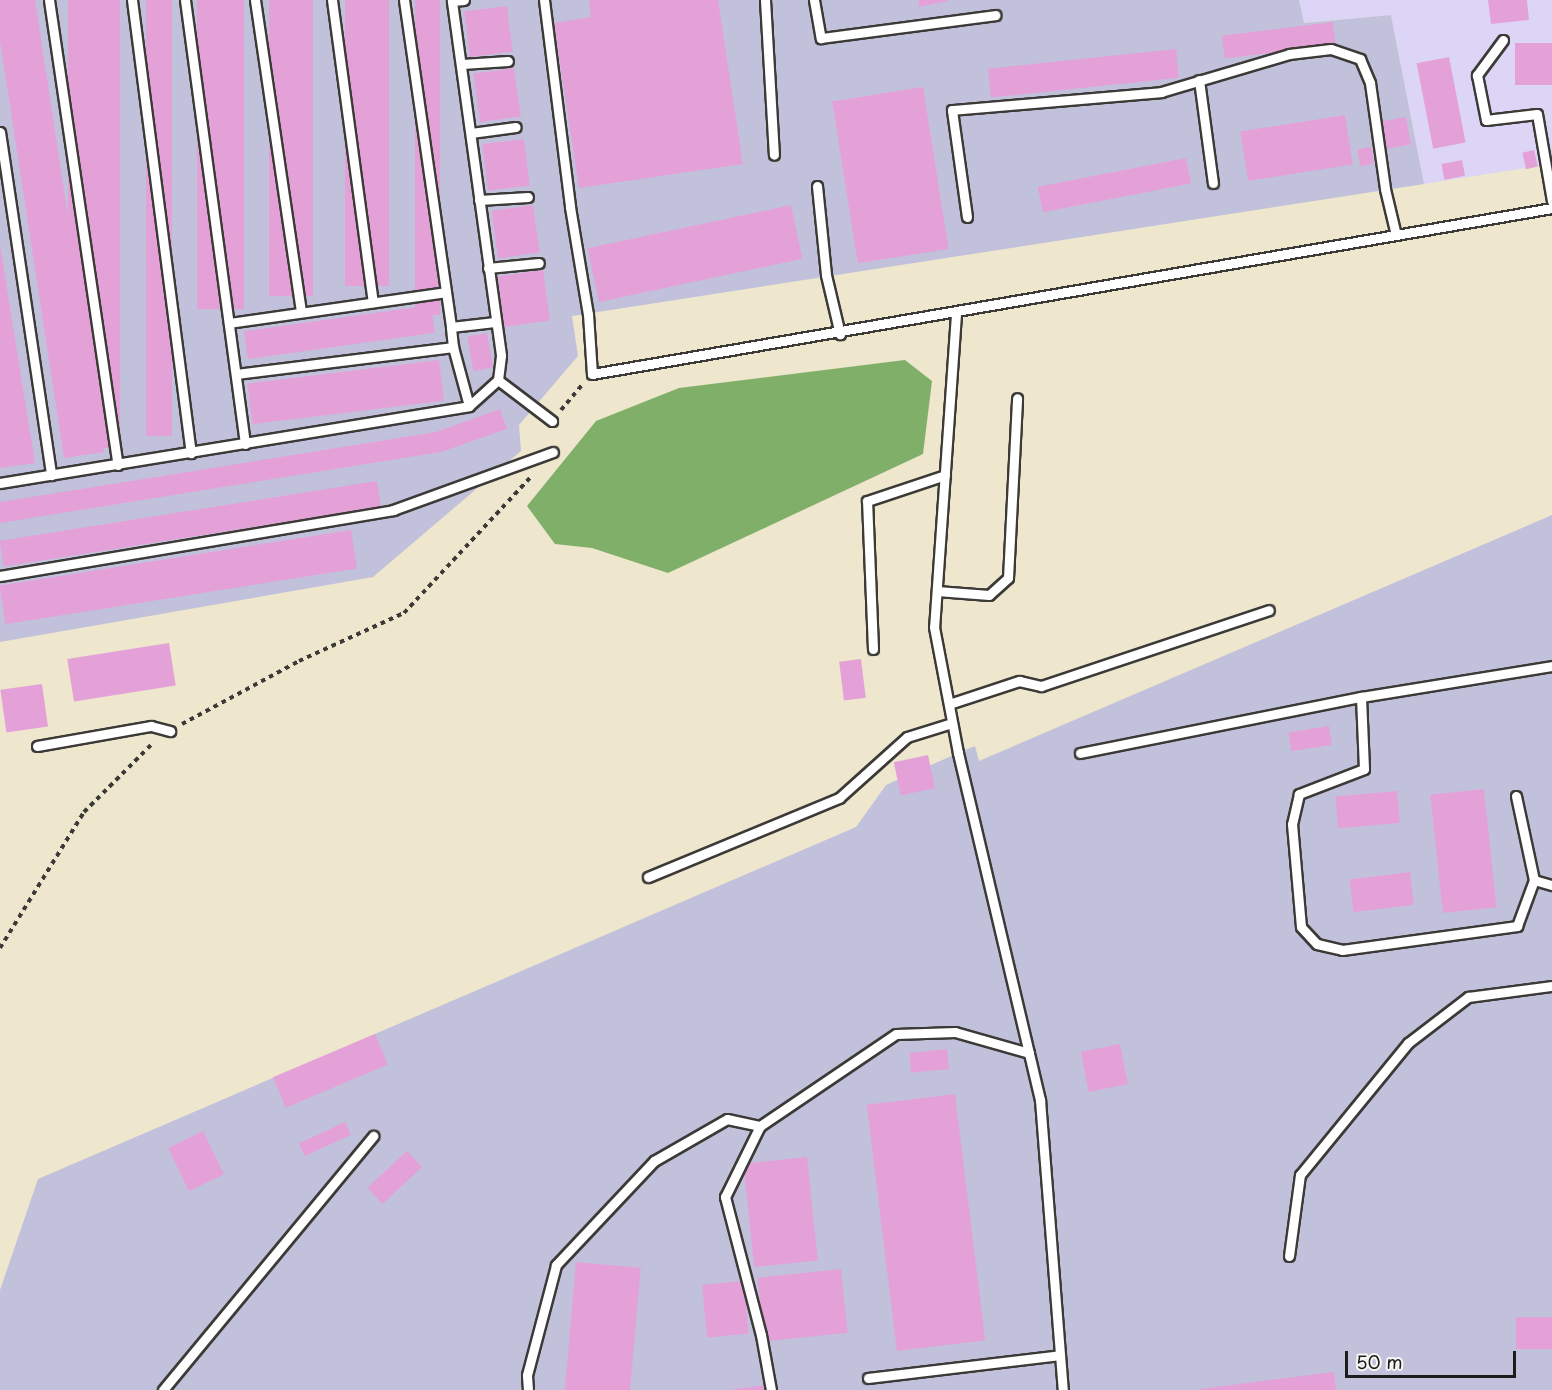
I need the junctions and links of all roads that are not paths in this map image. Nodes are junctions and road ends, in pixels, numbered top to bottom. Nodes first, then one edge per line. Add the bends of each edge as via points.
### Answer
1 (50, 0) edge
2 (132, 0) edge
3 (185, 0) edge
4 (255, 0) edge
5 (332, 0) edge
6 (404, 0) edge
7 (464, 0) edge
8 (544, 0) edge
9 (765, 0) edge
10 (814, 0) edge
11 (452, 1) edge
12 (995, 15) dead end
13 (1503, 40) dead end
14 (508, 61) dead end
15 (462, 64) junction
16 (1199, 81) junction
17 (516, 127) dead end
18 (0, 132) edge
19 (471, 133) junction
20 (774, 154) dead end
21 (1213, 183) dead end
22 (817, 186) dead end
23 (528, 197) dead end
24 (479, 200) junction
25 (1552, 201) edge
26 (1552, 208) edge
27 (968, 217) dead end
28 (1396, 235) junction
29 (539, 263) dead end
30 (488, 268) junction
31 (446, 292) junction
32 (373, 302) junction
33 (302, 312) junction
34 (956, 314) junction
35 (495, 322) junction
36 (229, 323) junction
37 (451, 327) junction
38 (840, 334) junction
39 (453, 346) junction
40 (236, 374) junction
41 (498, 380) junction
42 (1017, 398) dead end
43 (469, 406) junction
44 (552, 421) road end
45 (245, 444) junction
46 (553, 452) road end
47 (191, 453) junction
48 (118, 465) junction
49 (51, 475) junction
50 (945, 475) junction
51 (0, 483) edge
52 (0, 576) edge
53 (936, 591) junction
54 (1269, 610) dead end
55 (873, 649) dead end
56 (1552, 666) edge
57 (1361, 697) junction
58 (949, 704) junction
59 (952, 723) junction
60 (170, 730) road end
61 (37, 746) dead end
62 (1080, 753) dead end
63 (1516, 796) dead end
64 (648, 877) dead end
65 (1534, 880) junction
66 (1552, 885) edge
67 (1552, 986) edge
68 (1029, 1053) junction
69 (760, 1126) junction
70 (372, 1136) dead end
71 (1289, 1256) dead end
72 (1060, 1355) junction
73 (868, 1378) dead end
74 (163, 1390) edge
75 (528, 1390) edge
76 (771, 1390) edge
77 (1063, 1390) edge

1 - 48 lane
2 - 47 lane
3 - 36 lane
4 - 33 lane
5 - 32 lane
6 - 31 lane
7 - 11 lane
8 - 38 lane via 588,314 592,374
9 - 20 lane
10 - 12 lane via 821,38
11 - 15 lane
13 - 25 lane via 1477,75 1486,120 1537,114
14 - 15 lane
15 - 19 lane
16 - 21 lane
16 - 27 lane via 1161,92 952,110
16 - 28 lane via 1289,54 1330,50 1360,59 1370,83 1385,189
17 - 19 lane
18 - 49 lane
19 - 24 lane
22 - 38 lane via 826,275
23 - 24 lane
24 - 30 lane
26 - 28 lane
28 - 34 lane
29 - 30 lane
30 - 35 lane
31 - 32 lane
31 - 37 lane
32 - 33 lane
33 - 36 lane
34 - 38 lane
34 - 50 lane
35 - 37 lane
35 - 41 lane via 501,355
36 - 40 lane
37 - 39 lane
39 - 40 lane
39 - 43 lane
40 - 45 lane
41 - 43 lane
41 - 44 lane
42 - 53 lane via 1008,578 989,595
43 - 45 lane
45 - 47 lane
46 - 52 lane via 393,510
47 - 48 lane
48 - 49 lane
49 - 51 lane
50 - 53 lane
50 - 55 lane via 867,501
53 - 58 lane via 934,627
54 - 58 lane via 1041,686 1019,681
56 - 57 lane
57 - 62 lane
57 - 65 lane via 1364,769 1299,794 1292,824 1301,927 1317,944 1342,950 1517,926
58 - 59 lane
59 - 64 lane via 907,737 839,798
59 - 68 lane
60 - 61 lane via 152,726
63 - 65 lane
65 - 66 lane
67 - 71 lane via 1468,997 1408,1043 1300,1175
68 - 69 lane via 955,1032 896,1034
68 - 72 lane via 1040,1100
69 - 75 lane via 727,1119 654,1161 556,1265 528,1375
69 - 76 lane via 725,1197 761,1335
70 - 74 lane
72 - 73 lane
72 - 77 lane

